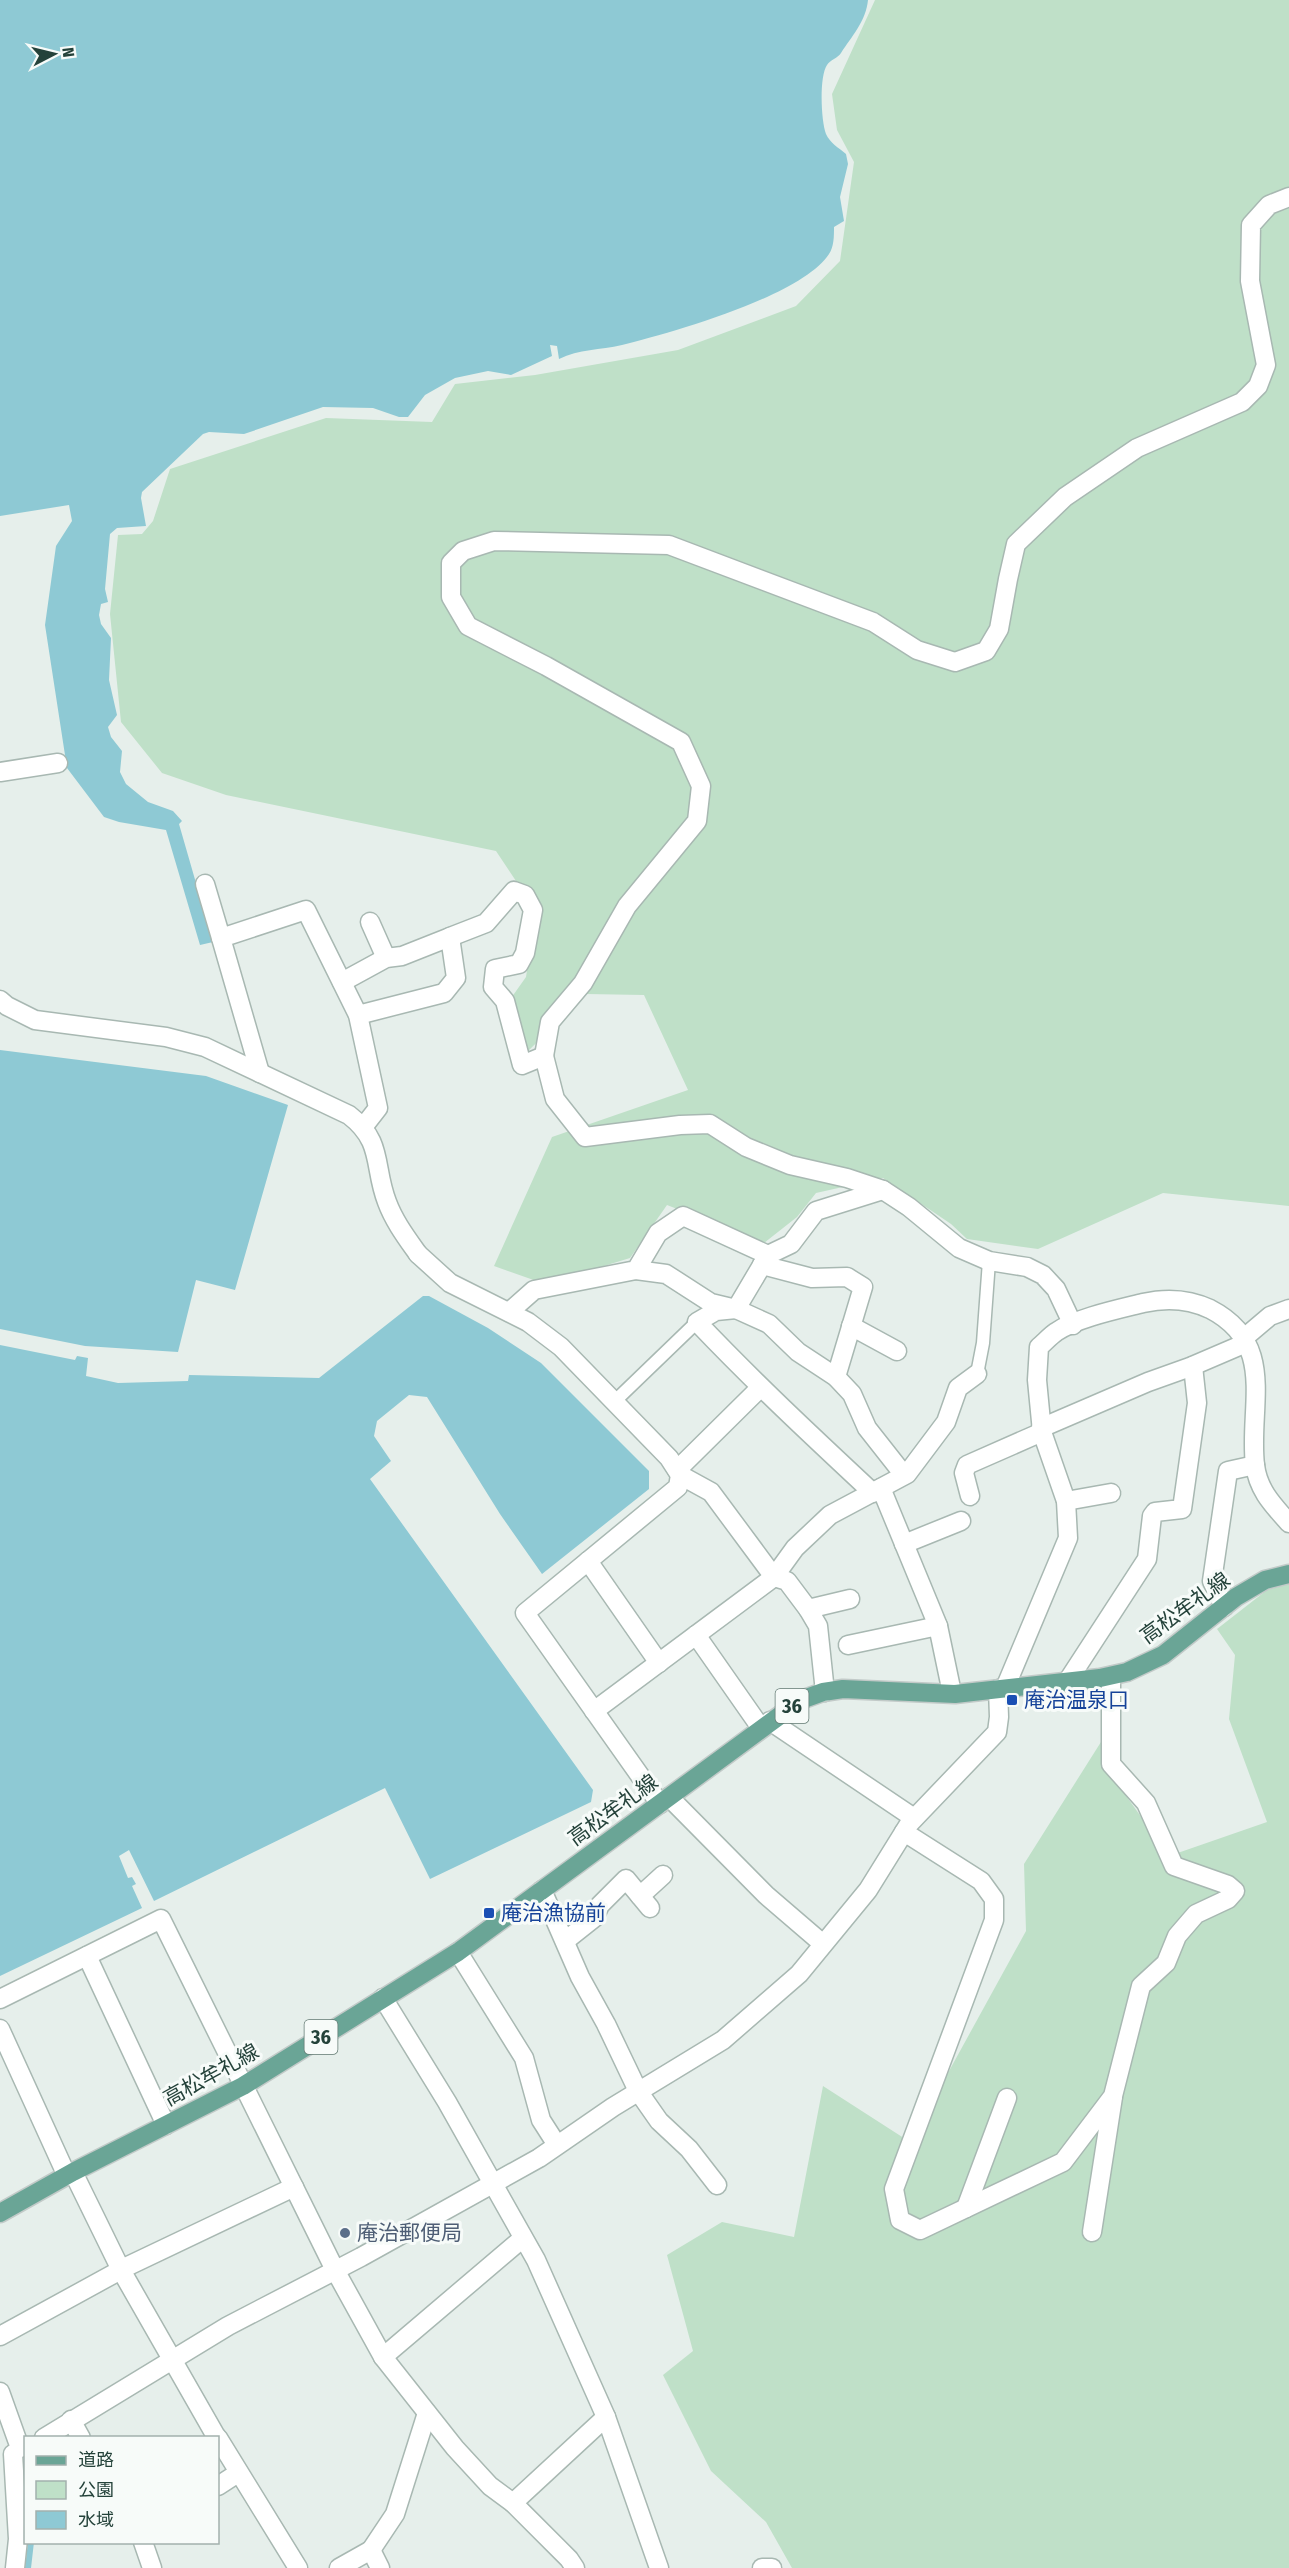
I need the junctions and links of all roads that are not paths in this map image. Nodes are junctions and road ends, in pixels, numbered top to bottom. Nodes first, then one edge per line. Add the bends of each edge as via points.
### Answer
1 (1289, 197) edge
2 (58, 763) dead end
3 (0, 772) edge
4 (206, 884) dead end
5 (370, 922) dead end
6 (450, 937) junction
7 (221, 938) junction
8 (386, 958) junction
9 (342, 982) junction
10 (0, 1000) edge
11 (358, 1016) junction
12 (544, 1056) junction
13 (260, 1073) junction
14 (364, 1126) junction
15 (883, 1190) junction
16 (765, 1260) junction
17 (989, 1261) junction
18 (636, 1270) junction
19 (736, 1309) junction
20 (1289, 1309) edge
21 (508, 1312) junction
22 (697, 1322) junction
23 (1073, 1325) junction
24 (851, 1326) junction
25 (1245, 1341) junction
26 (897, 1351) dead end
27 (1193, 1366) junction
28 (978, 1374) joint
29 (836, 1377) junction
30 (760, 1388) junction
31 (614, 1402) junction
32 (1042, 1430) junction
33 (1255, 1465) junction
34 (678, 1472) junction
35 (904, 1475) junction
36 (877, 1490) junction
37 (1111, 1493) dead end
38 (970, 1496) dead end
39 (1066, 1501) junction
40 (961, 1521) dead end
41 (1289, 1523) edge
42 (904, 1544) junction
43 (588, 1561) junction
44 (1289, 1574) edge
45 (774, 1577) junction
46 (850, 1599) dead end
47 (1224, 1607) junction
48 (808, 1609) junction
49 (938, 1626) junction
50 (696, 1635) junction
51 (848, 1645) dead end
52 (659, 1663) junction
53 (1111, 1676) junction
54 (1067, 1682) junction
55 (1001, 1689) junction
56 (825, 1692) junction
57 (952, 1694) junction
58 (594, 1711) junction
59 (766, 1725) junction
60 (664, 1800) junction
61 (909, 1825) junction
62 (663, 1875) dead end
63 (542, 1890) junction
64 (565, 1941) junction
65 (823, 1944) junction
66 (458, 1952) junction
67 (87, 1956) junction
68 (383, 1998) junction
69 (0, 1999) edge
70 (0, 2029) edge
71 (243, 2086) junction
72 (638, 2091) junction
73 (1113, 2096) junction
74 (1007, 2098) dead end
75 (166, 2125) junction
76 (557, 2145) junction
77 (70, 2174) junction
78 (492, 2184) junction
79 (717, 2186) dead end
80 (294, 2187) junction
81 (966, 2208) junction
82 (0, 2213) edge
83 (1092, 2232) dead end
84 (523, 2238) junction
85 (122, 2270) junction
86 (335, 2270) junction
87 (0, 2336) edge
88 (383, 2357) junction
89 (171, 2360) junction
90 (0, 2392) edge
91 (427, 2413) junction
92 (606, 2418) junction
93 (71, 2421) junction
94 (47, 2436) edge
95 (80, 2436) edge
96 (216, 2436) edge
97 (219, 2441) edge
98 (15, 2452) edge
99 (238, 2473) junction
100 (219, 2485) edge
101 (513, 2503) junction
102 (143, 2544) edge
103 (371, 2550) junction
104 (567, 2565) edge
105 (15, 2568) edge
106 (152, 2568) edge
107 (298, 2568) edge
108 (339, 2568) edge
109 (380, 2568) edge
110 (659, 2568) edge
111 (762, 2568) edge
112 (772, 2568) edge

1 - 12 street via 1269,205 1251,225 1250,281 1266,365 1258,386 1242,402 1137,448 1057,504 1017,544 999,629 986,651 955,662 917,650 873,622 669,545 494,541 463,551 451,563 451,597 468,626 681,742 701,786 697,821 627,906 583,983 550,1022
2 - 3 street
4 - 7 street
5 - 8 street
6 - 8 street via 402,956
6 - 11 street via 456,978 444,993
6 - 12 street via 486,922 514,891 525,895 533,910 525,953 519,964 495,969 493,987 505,1001 522,1065
7 - 9 street via 306,910
7 - 13 street
8 - 9 street
9 - 11 street
10 - 13 street via 35,1020 166,1037 205,1047
11 - 14 street via 378,1108
12 - 15 street via 555,1099 585,1137 710,1124 746,1147 790,1165
13 - 14 street
14 - 21 street via 375,1146 387,1200 400,1229 418,1254 450,1283
15 - 16 street via 816,1211 791,1244
15 - 17 street via 959,1248
16 - 18 street via 683,1216 657,1233
16 - 19 street
16 - 24 street via 812,1278 847,1277 863,1287
17 - 23 street via 1027,1267 1042,1275 1056,1289
17 - 28 lane
18 - 19 street via 666,1274 711,1303
18 - 21 street via 534,1290
19 - 22 street via 716,1311
19 - 29 street via 769,1324 798,1352
20 - 25 street via 1270,1316
21 - 31 street via 561,1347
22 - 30 street
22 - 31 lane
23 - 25 street via 1157,1300 1195,1302 1224,1317
23 - 32 street via 1058,1331 1039,1347 1037,1380
24 - 26 street
24 - 29 street
25 - 27 street
25 - 33 street via 1254,1365
27 - 32 street
27 - 54 street via 1197,1403 1182,1509 1155,1512 1152,1516 1147,1559
28 - 35 street via 958,1388 946,1422
29 - 35 street via 852,1394 867,1428
30 - 34 street
30 - 36 street
31 - 34 street
32 - 38 street via 967,1465 964,1473
32 - 39 street
33 - 41 street via 1263,1494
33 - 47 street via 1228,1471 1212,1581
34 - 43 street via 678,1487
34 - 45 street via 711,1492
35 - 36 street
36 - 42 street
36 - 45 street via 830,1515 795,1548
37 - 39 street
39 - 55 street via 1068,1538
40 - 42 street
42 - 49 street
43 - 52 street
43 - 58 street via 525,1613
44 - 47 main road, 高松牟礼線 / 36 via 1265,1580
45 - 48 street via 787,1581
45 - 50 street
46 - 48 street
47 - 53 main road, 高松牟礼線 / 36 via 1164,1655
48 - 56 street via 818,1626
49 - 51 street
49 - 57 street
50 - 52 street
50 - 59 street
52 - 58 street
53 - 54 main road, 高松牟礼線 / 36
53 - 73 street via 1111,1764 1146,1803 1174,1866 1235,1891 1228,1899 1196,1914 1177,1936 1166,1963 1141,1986
54 - 55 main road, 高松牟礼線 / 36
55 - 57 main road, 高松牟礼線 / 36
55 - 61 street via 997,1732
56 - 57 main road, 高松牟礼線 / 36 via 843,1689
56 - 59 main road, 高松牟礼線 / 36 via 801,1700
58 - 60 street
59 - 60 main road, 高松牟礼線 / 36
59 - 61 street
60 - 63 main road, 高松牟礼線 / 36
60 - 65 street
61 - 65 street via 868,1890
61 - 81 street via 981,1881 994,1899 994,1920 894,2189 900,2220 920,2230
62 - 64 street via 645,1902 626,1879 600,1905 594,1918
63 - 64 street
63 - 66 main road, 高松牟礼線 / 36
64 - 72 street
65 - 72 street via 799,1974 723,2040
66 - 68 main road, 高松牟礼線 / 36
66 - 76 street via 524,2058 541,2120
67 - 69 street
67 - 71 street via 161,1919
67 - 75 street
68 - 71 main road, 高松牟礼線 / 36
68 - 78 street
70 - 77 street
71 - 75 main road, 高松牟礼線 / 36
71 - 80 street
72 - 76 street
72 - 79 street via 659,2121 689,2149
73 - 81 street via 1063,2162
73 - 83 street
74 - 81 street
75 - 77 main road, 高松牟礼線 / 36
76 - 78 street
77 - 82 main road, 高松牟礼線 / 36
77 - 85 street
78 - 84 street
78 - 86 street
80 - 85 street
80 - 86 street
84 - 88 street
84 - 92 street
85 - 87 street
85 - 89 street
86 - 88 street
86 - 89 street
88 - 91 street
89 - 93 street
89 - 96 street
90 - 98 street
91 - 101 street via 490,2486
91 - 103 street via 395,2514
92 - 101 street
92 - 110 street
93 - 94 street
93 - 95 street
97 - 99 street
98 - 105 street
99 - 100 street
99 - 107 street
101 - 104 street
102 - 106 street
103 - 108 street
103 - 109 street
111 - 112 street

